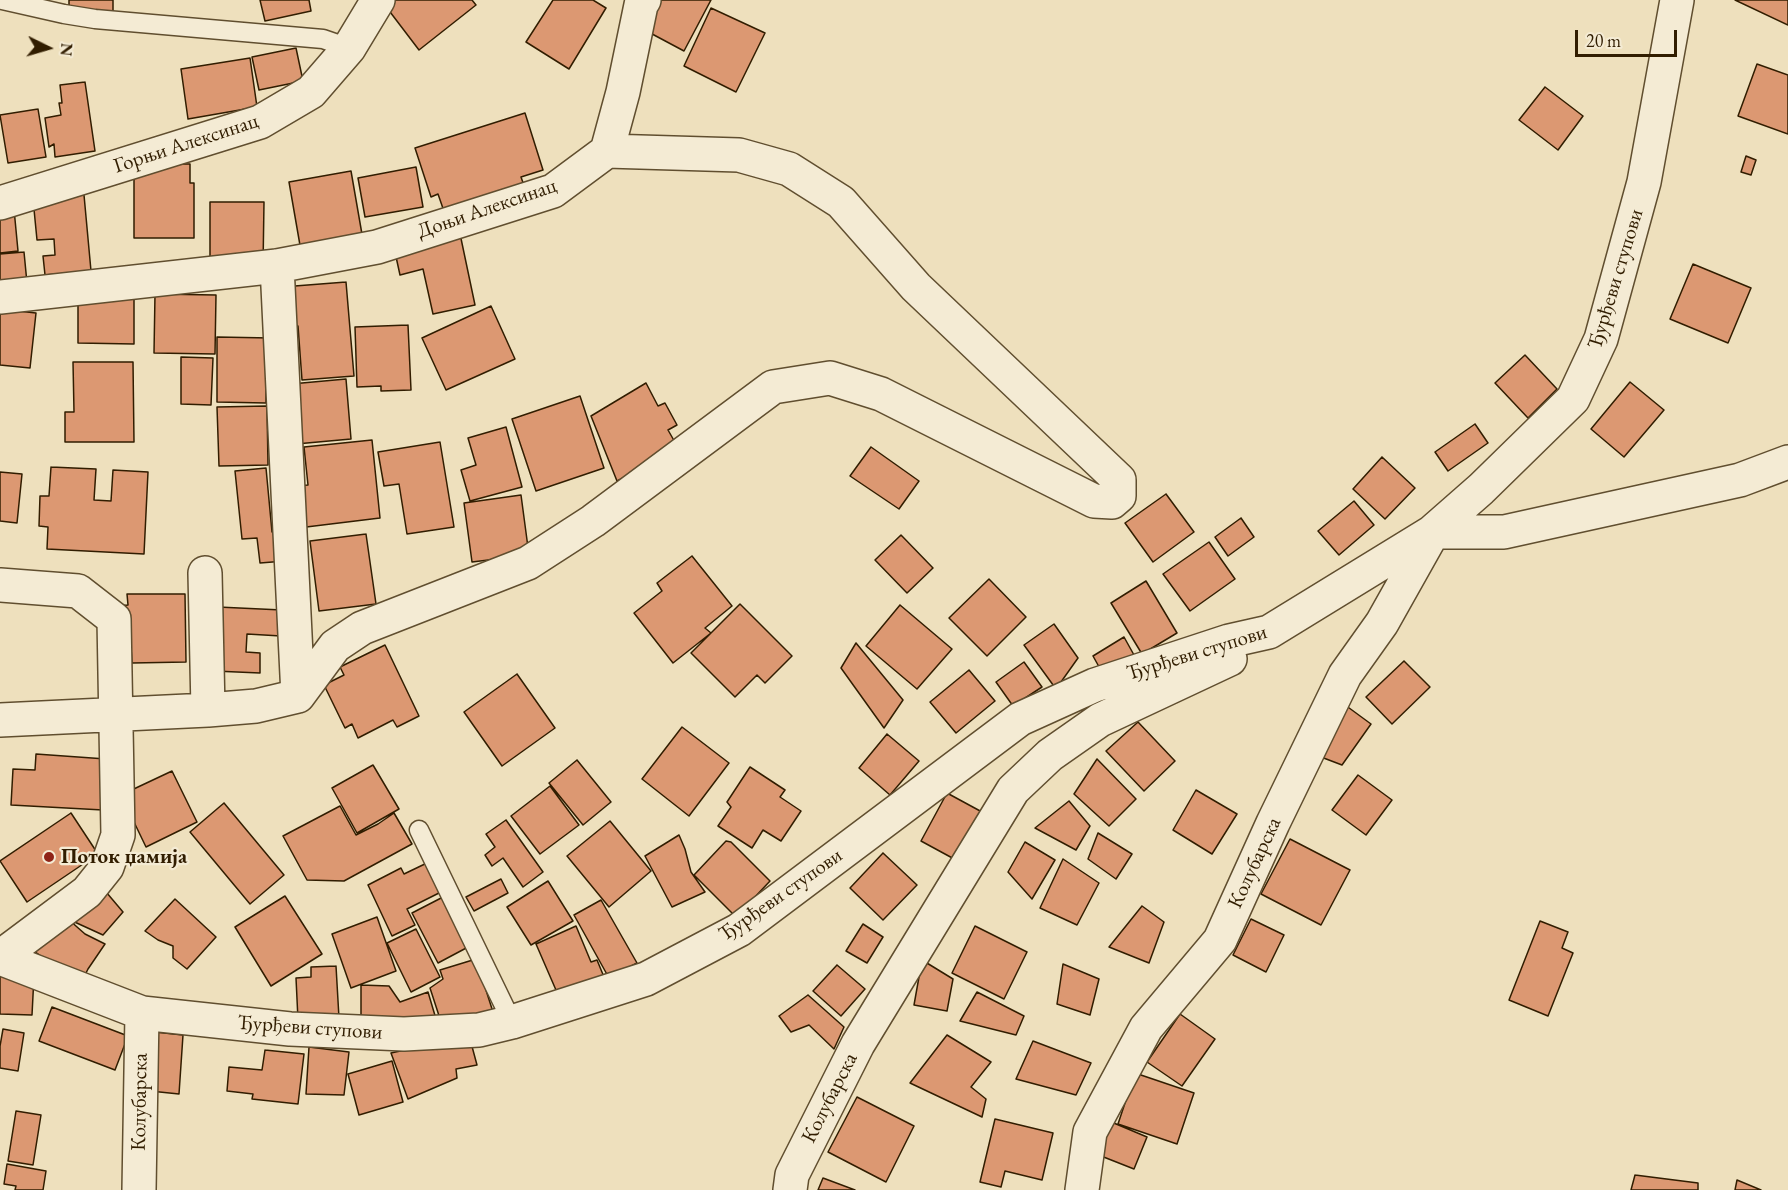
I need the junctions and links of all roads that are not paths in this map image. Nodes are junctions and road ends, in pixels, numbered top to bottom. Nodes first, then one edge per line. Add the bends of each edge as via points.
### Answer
1 (2, 0) edge
2 (378, 0) edge
3 (644, 0) edge
4 (1677, 0) edge
5 (349, 48) junction
6 (607, 151) junction
7 (0, 203) edge
8 (277, 266) junction
9 (0, 297) edge
10 (1788, 462) edge
11 (1432, 532) junction
12 (205, 573) dead end
13 (0, 585) edge
14 (1269, 632) junction
15 (298, 696) junction
16 (208, 710) junction
17 (115, 714) junction
18 (0, 720) edge
19 (418, 830) dead end
20 (0, 958) edge
21 (142, 1013) junction
22 (512, 1022) junction
23 (785, 1185) edge
24 (139, 1190) edge
25 (1082, 1190) edge

1 - 5 lane via 95,19 323,39
2 - 5 street, Горњи Алексинац
3 - 6 street
4 - 11 street, Ђурђеви ступови via 1644,182 1601,339 1573,399
5 - 7 street, Горњи Алексинац via 311,92 260,122
6 - 8 street, Доњи Алексинац via 553,191 377,247
6 - 15 street via 739,155 789,169 841,202 916,287 1119,480 1119,496 1112,502 1094,501 881,394 830,378 773,387 593,521 528,563 362,628 335,646
8 - 9 street, Доњи Алексинац
8 - 15 street
10 - 11 street via 1740,480 1504,532
11 - 14 street, Ђурђеви ступови
11 - 25 street, Колубарска via 1382,623 1345,675 1220,940 1146,1028 1090,1132
12 - 16 street
13 - 17 street, Ђурђеви ступови via 78,591 114,619
14 - 22 street, Ђурђеви ступови via 1229,641 1095,685 1020,719 739,930 646,979
14 - 23 street, Колубарска via 1227,661 1100,720 1050,755 1013,790 858,1044
15 - 16 street via 256,706
16 - 17 street
17 - 18 street
17 - 20 street, Ђурђеви ступови via 118,835 107,867 87,892
19 - 22 lane
20 - 21 street, Ђурђеви ступови
21 - 22 street, Ђурђеви ступови via 290,1029 404,1034 479,1030
21 - 24 street, Колубарска

